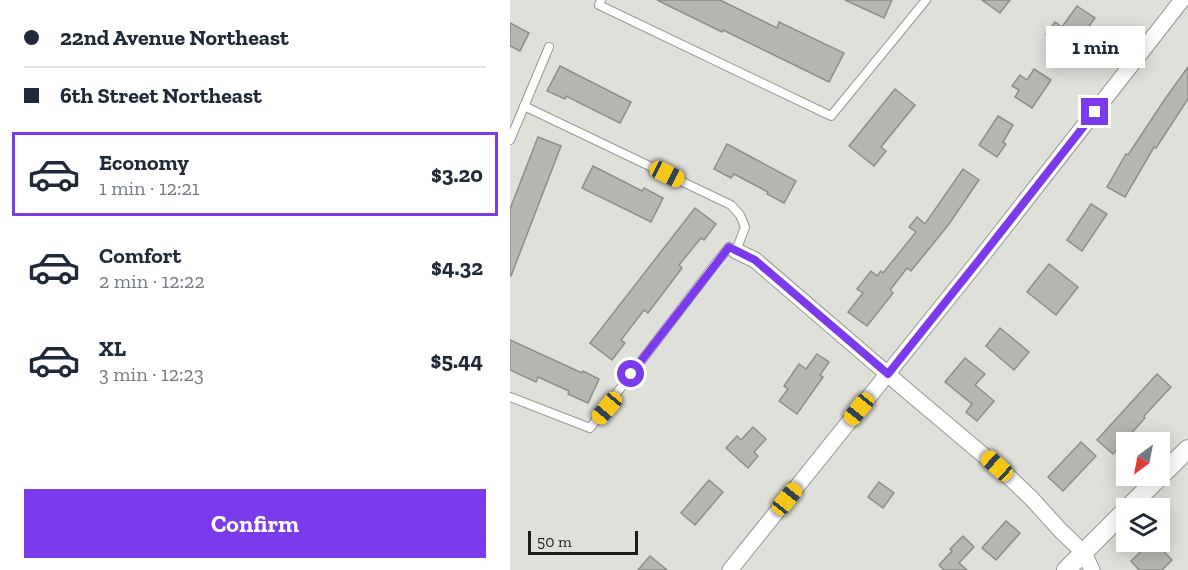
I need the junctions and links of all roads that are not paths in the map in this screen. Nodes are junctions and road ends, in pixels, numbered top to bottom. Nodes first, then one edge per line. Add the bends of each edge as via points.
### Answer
1 (601, 0) edge
2 (926, 0) edge
3 (1182, 0) edge
4 (549, 47) dead end
5 (524, 106) junction
6 (510, 140) edge
7 (736, 251) junction
8 (888, 374) junction
9 (510, 397) edge
10 (1188, 449) edge
11 (1138, 498) edge
12 (1116, 520) edge
13 (1084, 553) junction
14 (729, 570) edge
15 (1066, 570) edge
16 (1092, 570) edge

1 - 2 lane via 599,4 831,116
3 - 8 street
4 - 5 lane
5 - 6 lane
5 - 7 lane via 731,205 745,227
7 - 8 street via 755,260
7 - 9 lane via 729,247 590,428
8 - 13 street via 1007,475
8 - 14 street
10 - 11 street
12 - 13 street
13 - 15 street
13 - 16 street

